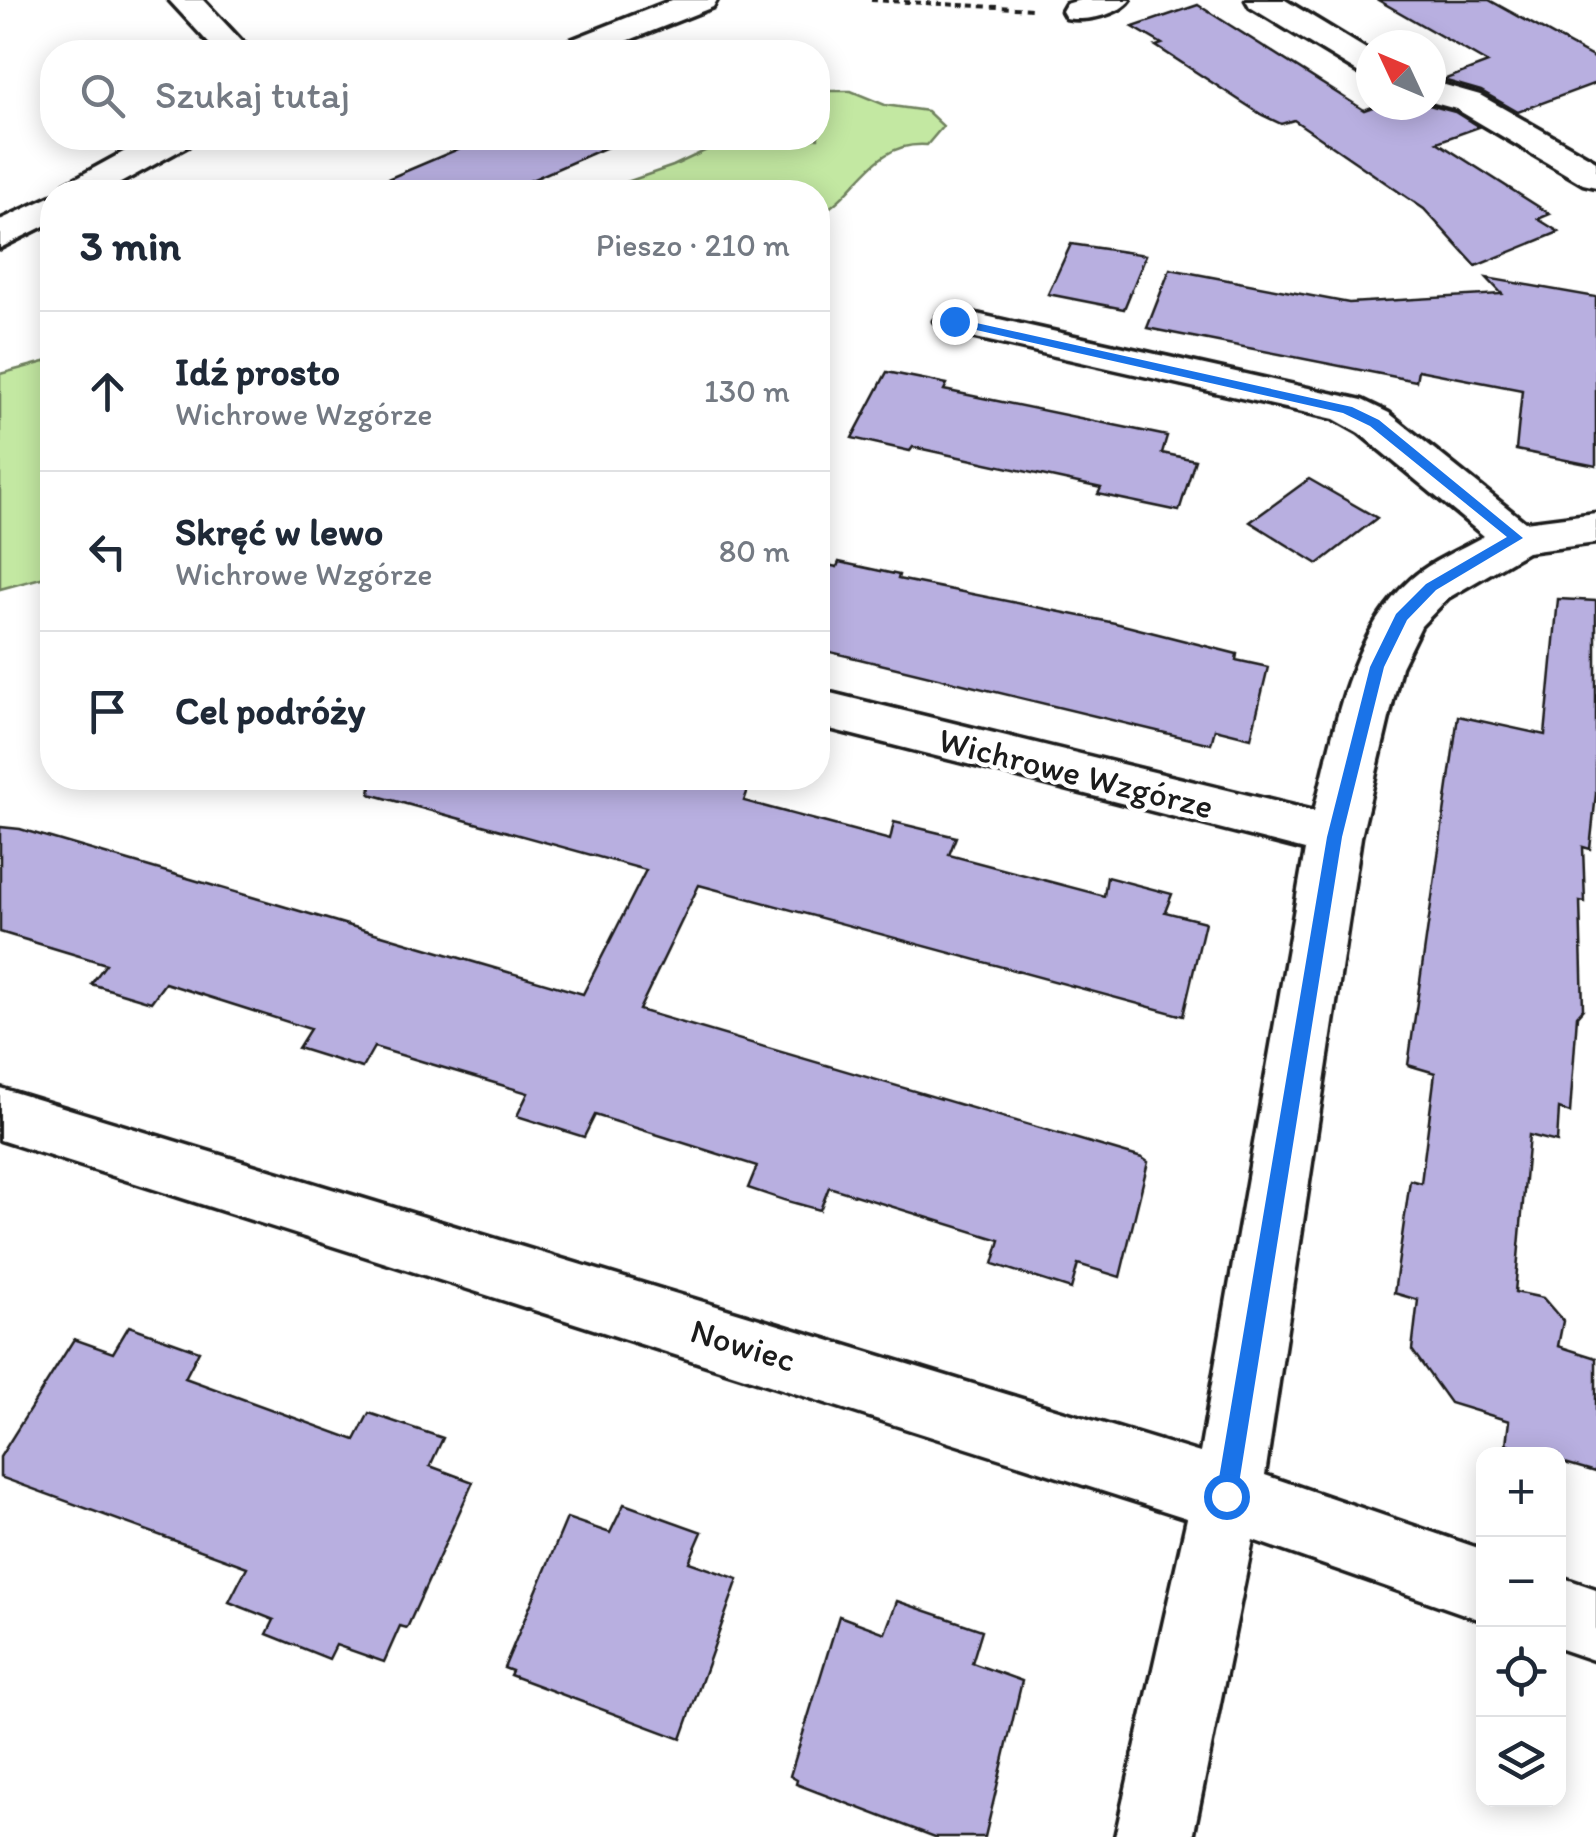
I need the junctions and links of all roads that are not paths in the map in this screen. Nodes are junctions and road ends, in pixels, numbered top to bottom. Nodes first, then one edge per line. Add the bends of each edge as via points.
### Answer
1 (185, 0) edge
2 (701, 0) edge
3 (1114, 0) edge
4 (1262, 0) edge
5 (1078, 11) dead end
6 (223, 40) edge
7 (600, 40) edge
8 (1356, 57) edge
9 (1446, 95) edge
10 (153, 150) edge
11 (1596, 176) edge
12 (100, 180) edge
13 (40, 214) edge
14 (0, 236) edge
15 (954, 321) dead end
16 (1596, 528) edge
17 (1516, 538) junction
18 (830, 711) edge
19 (1334, 837) junction
20 (0, 1114) edge
21 (1226, 1496) junction
22 (1476, 1583) edge
23 (1566, 1615) edge
24 (1596, 1625) edge
25 (1154, 1837) edge

1 - 6 street
2 - 7 street
3 - 5 street
4 - 8 street
9 - 11 street
10 - 12 street
13 - 14 street
15 - 17 street via 1347,410 1374,423
16 - 17 street
17 - 19 street via 1431,587 1401,617 1377,667
18 - 19 street, Wichrowe Wzgórze
19 - 21 street
20 - 21 street, Nowiec
21 - 22 street, Nowiec
21 - 25 street
23 - 24 street

